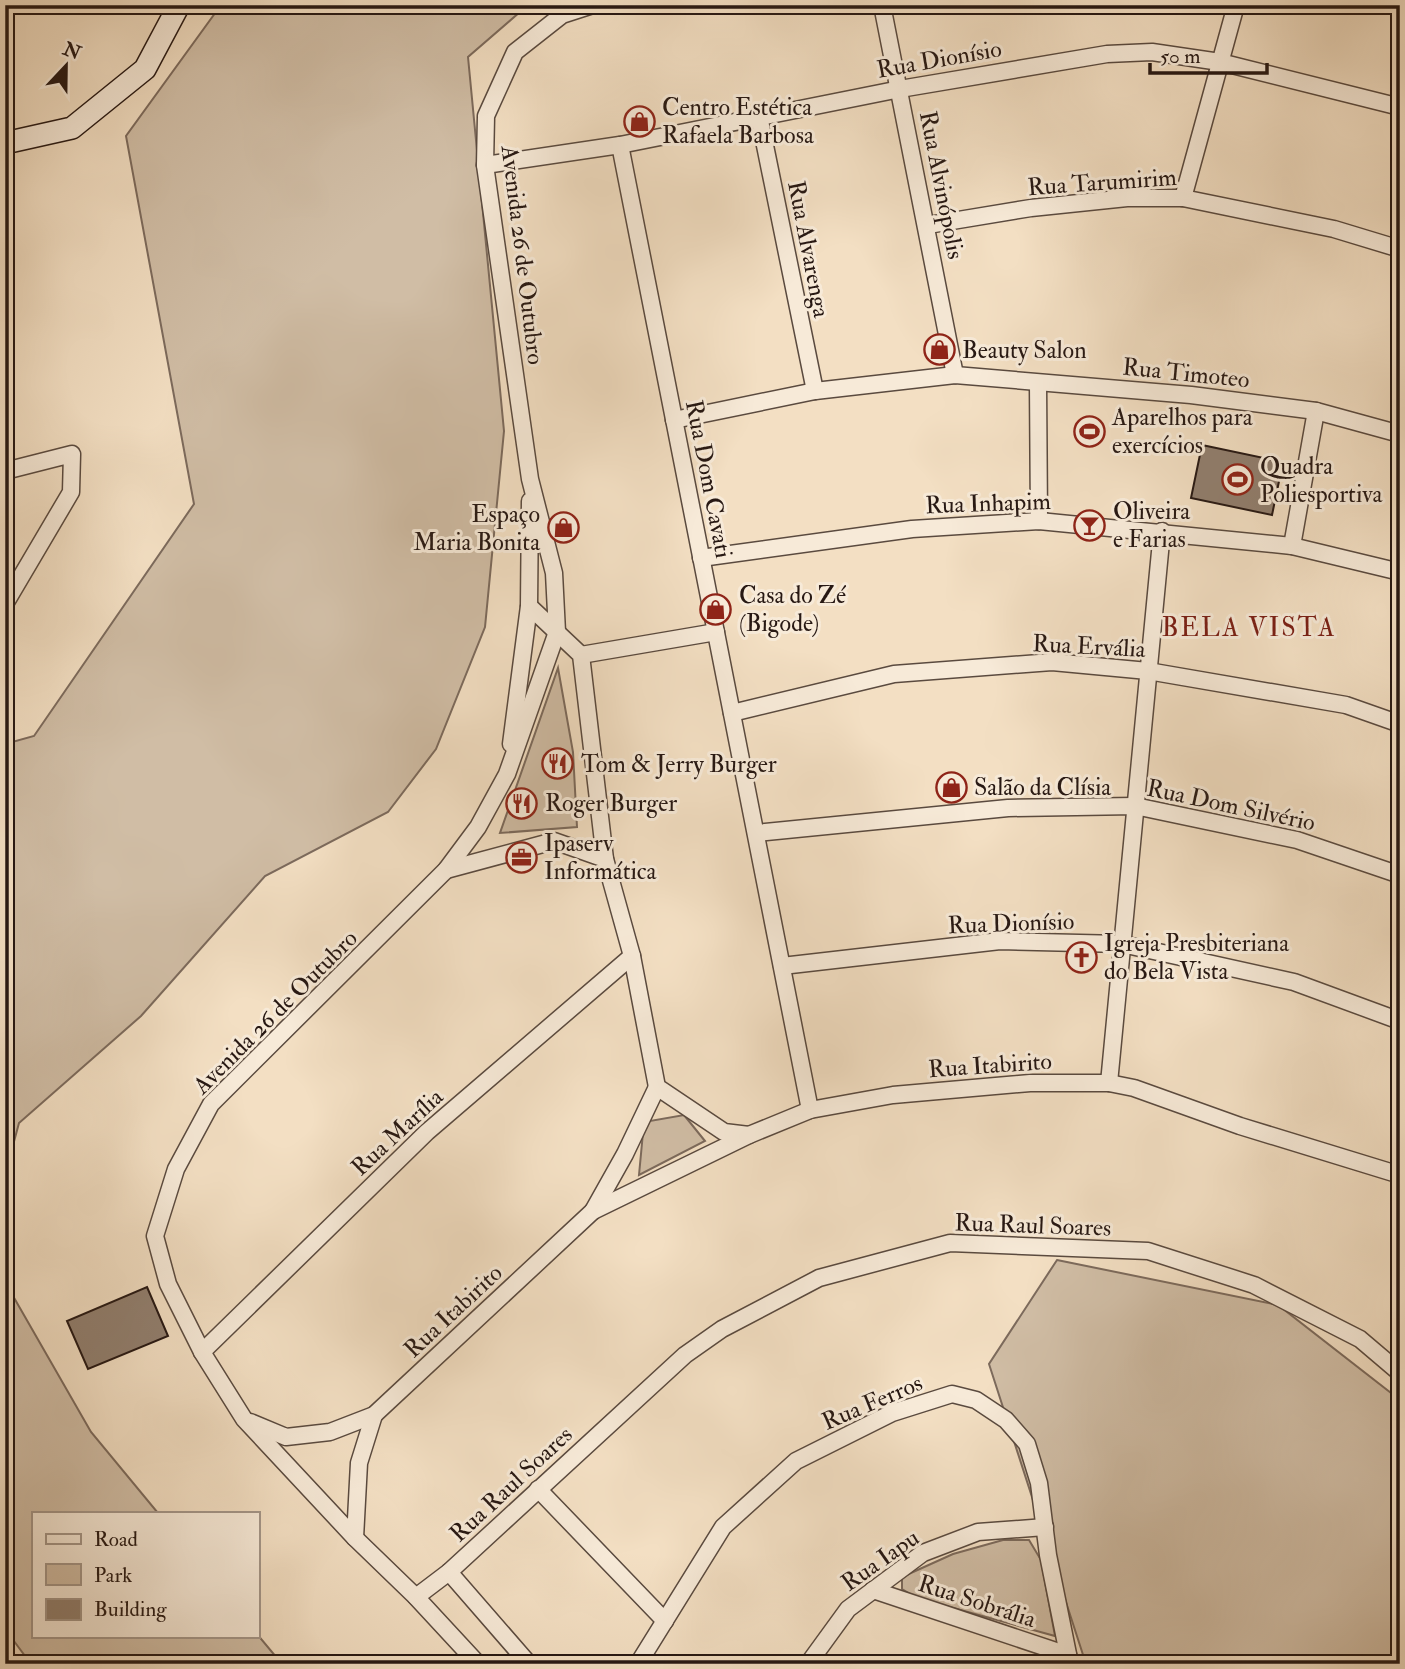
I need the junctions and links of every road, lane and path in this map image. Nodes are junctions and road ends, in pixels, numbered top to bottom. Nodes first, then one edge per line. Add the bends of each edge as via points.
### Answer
1 (179, 5) edge
2 (593, 5) edge
3 (882, 5) edge
4 (1236, 5) edge
5 (1220, 62) junction
6 (900, 89) junction
7 (1400, 107) edge
8 (759, 116) junction
9 (5, 143) edge
10 (620, 145) junction
11 (485, 164) junction
12 (1183, 198) junction
13 (928, 225) junction
14 (1400, 249) edge
15 (955, 375) junction
16 (1038, 383) junction
17 (815, 391) junction
18 (1316, 411) junction
19 (674, 420) junction
20 (1400, 434) edge
21 (5, 471) edge
22 (530, 479) junction
23 (1039, 521) junction
24 (1162, 531) junction
25 (1292, 547) junction
26 (701, 558) junction
27 (1400, 572) edge
28 (5, 604) edge
29 (529, 606) junction
30 (557, 632) junction
31 (716, 632) junction
32 (580, 656) junction
33 (1148, 671) junction
34 (732, 713) junction
35 (1400, 724) edge
36 (507, 774) junction
37 (1135, 807) junction
38 (756, 833) junction
39 (605, 859) junction
40 (446, 870) junction
41 (1400, 875) edge
42 (1122, 944) junction
43 (632, 956) junction
44 (782, 966) junction
45 (1400, 1021) edge
46 (1109, 1083) junction
47 (657, 1087) junction
48 (810, 1110) junction
49 (749, 1135) junction
50 (1400, 1175) edge
51 (593, 1211) junction
52 (202, 1352) junction
53 (1400, 1373) edge
54 (374, 1415) junction
55 (244, 1419) junction
56 (538, 1489) junction
57 (1045, 1527) junction
58 (355, 1538) junction
59 (449, 1572) junction
60 (873, 1590) junction
61 (416, 1597) junction
62 (665, 1621) junction
63 (1069, 1659) edge
64 (478, 1664) edge
65 (529, 1664) edge
66 (638, 1664) edge
67 (808, 1664) edge

1 - 9 main road via 145,69 72,128
2 - 11 street, Avenida 26 de Outubro via 562,15 515,52 486,116
3 - 6 street, Rua Alvinópolis
4 - 5 street
5 - 6 street, Rua Dionísio via 1152,52 1107,54
5 - 7 street, Rua Dionísio
5 - 12 street
6 - 8 street, Rua Dionísio
6 - 13 street, Rua Alvinópolis
8 - 10 street, Rua Dionísio
8 - 17 street, Rua Alvarenga
10 - 11 street, Rua Dionísio
10 - 19 street, Rua Dom Cavati
11 - 22 street, Avenida 26 de Outubro
12 - 13 street, Rua Tarumirim via 1126,198 1031,208
12 - 14 street, Rua Tarumirim via 1334,229
13 - 15 street, Rua Alvinópolis
15 - 16 street, Rua Timoteo
15 - 17 street, Rua Timoteo
16 - 18 street, Rua Timoteo
16 - 23 street
17 - 19 street, Rua Timoteo
18 - 20 street, Rua Timoteo
18 - 25 street
19 - 26 street, Rua Dom Cavati
21 - 28 street via 72,454 71,492
22 - 29 street, Avenida 26 de Outubro
22 - 30 street, Avenida 26 de Outubro via 554,573
23 - 24 street, Rua Inhapim
23 - 26 street, Rua Inhapim via 912,529
24 - 25 street, Rua Inhapim
24 - 33 street
25 - 27 street, Rua Inhapim
26 - 31 street, Rua Dom Cavati
29 - 30 street
29 - 36 street, Avenida 26 de Outubro
30 - 32 street
30 - 36 street, Avenida 26 de Outubro
31 - 32 street
31 - 34 street, Rua Dom Cavati
32 - 39 street
33 - 34 street, Rua Ervália via 1052,662 894,674
33 - 35 street, Rua Ervália via 1346,705
33 - 37 street
34 - 38 street, Rua Dom Cavati
36 - 40 street, Avenida 26 de Outubro via 478,827
37 - 38 street, Rua Dom Silvério via 1008,808
37 - 41 street, Rua Dom Silvério via 1297,840
37 - 42 street
38 - 44 street, Rua Dom Cavati
39 - 40 street via 554,841
39 - 43 street
40 - 52 street, Avenida 26 de Outubro via 211,1104 176,1169 155,1236 168,1284
42 - 44 street, Rua Dionísio via 1000,941
42 - 45 street, Rua Dionísio via 1294,982
42 - 46 street
43 - 47 street
43 - 52 street, Rua Marília via 427,1132
44 - 48 street, Rua Dom Cavati
46 - 48 street, Rua Itabirito via 1030,1083
46 - 50 street, Rua Itabirito
47 - 49 street via 724,1132
47 - 51 street, Rua Itabirito
48 - 49 street, Rua Itabirito
49 - 51 street, Rua Itabirito
51 - 54 street, Rua Itabirito
52 - 55 street, Avenida 26 de Outubro
53 - 56 street, Rua Raul Soares via 1360,1339 1254,1285 1148,1251 950,1242 819,1278 722,1329 685,1355
54 - 55 street, Rua Itabirito via 330,1432 286,1437
54 - 58 street, Rua Itabirito via 359,1463
55 - 58 street, Avenida 26 de Outubro
56 - 59 street, Rua Raul Soares
56 - 62 street
57 - 60 street, Rua Iapu via 978,1532 923,1553
57 - 62 street, Rua Ferros via 1035,1462 1027,1444 1006,1420 975,1400 952,1394 892,1413 796,1461 723,1527
57 - 63 street, Rua Ferros
58 - 61 street, Avenida 26 de Outubro
59 - 61 street, Rua Raul Soares
59 - 65 street
60 - 63 street, Rua Sobrália
60 - 67 street, Rua Iapu via 848,1609
61 - 64 street, Avenida 26 de Outubro
62 - 66 street, Rua Ferros

